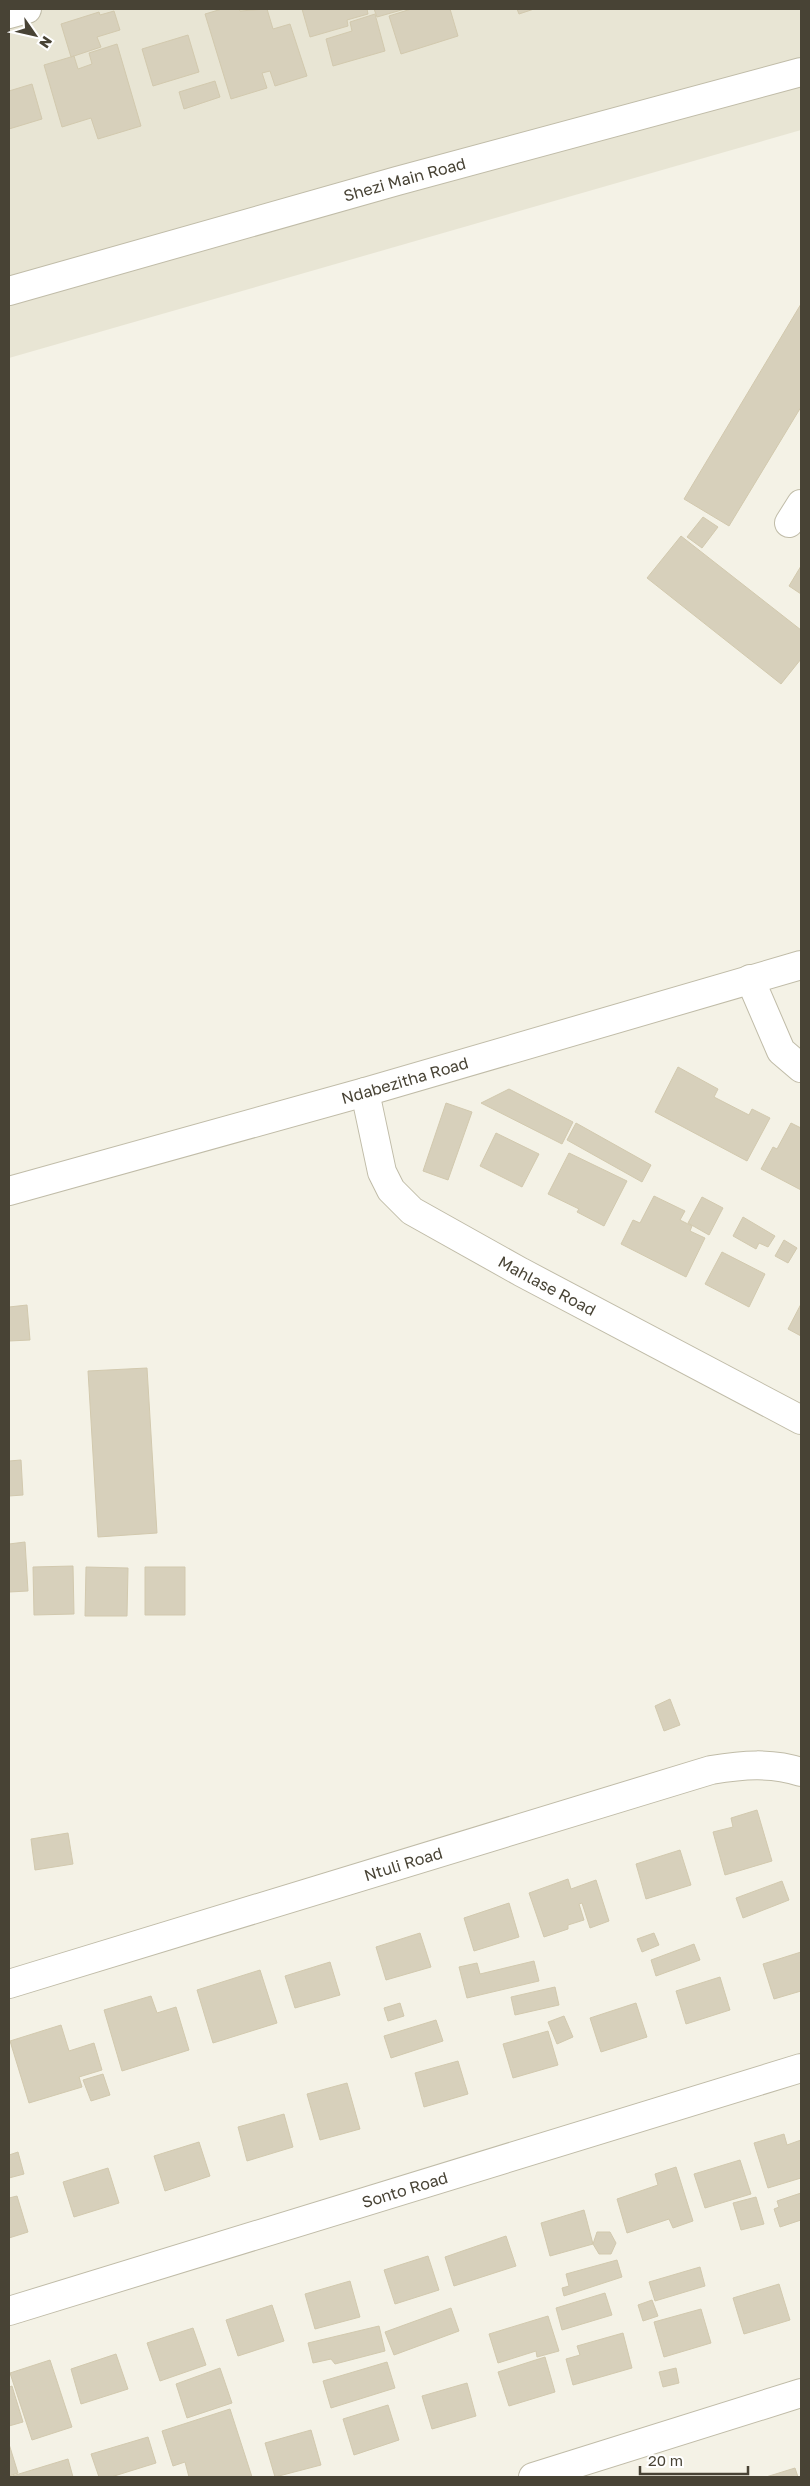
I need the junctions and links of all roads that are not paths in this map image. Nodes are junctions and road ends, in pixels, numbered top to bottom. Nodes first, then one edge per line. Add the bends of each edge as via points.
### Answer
1 (27, 9) edge
2 (9, 14) edge
3 (801, 72) edge
4 (9, 291) edge
5 (801, 965) edge
6 (750, 979) junction
7 (801, 1068) edge
8 (365, 1092) junction
9 (9, 1191) edge
10 (801, 1420) edge
11 (801, 1772) edge
12 (9, 1984) edge
13 (801, 2068) edge
14 (9, 2311) edge
15 (801, 2393) edge
16 (533, 2477) edge

1 - 2 street
3 - 4 street, Shezi Main Road
5 - 6 street, Ndabezitha Road
6 - 7 street via 781,1051
6 - 8 street, Ndabezitha Road
8 - 9 street, Ndabezitha Road
8 - 10 street, Mahlase Road via 382,1172 391,1190 412,1210 521,1272
11 - 12 street, Ntuli Road via 782,1765 742,1765 711,1770
13 - 14 street, Sonto Road
15 - 16 street

